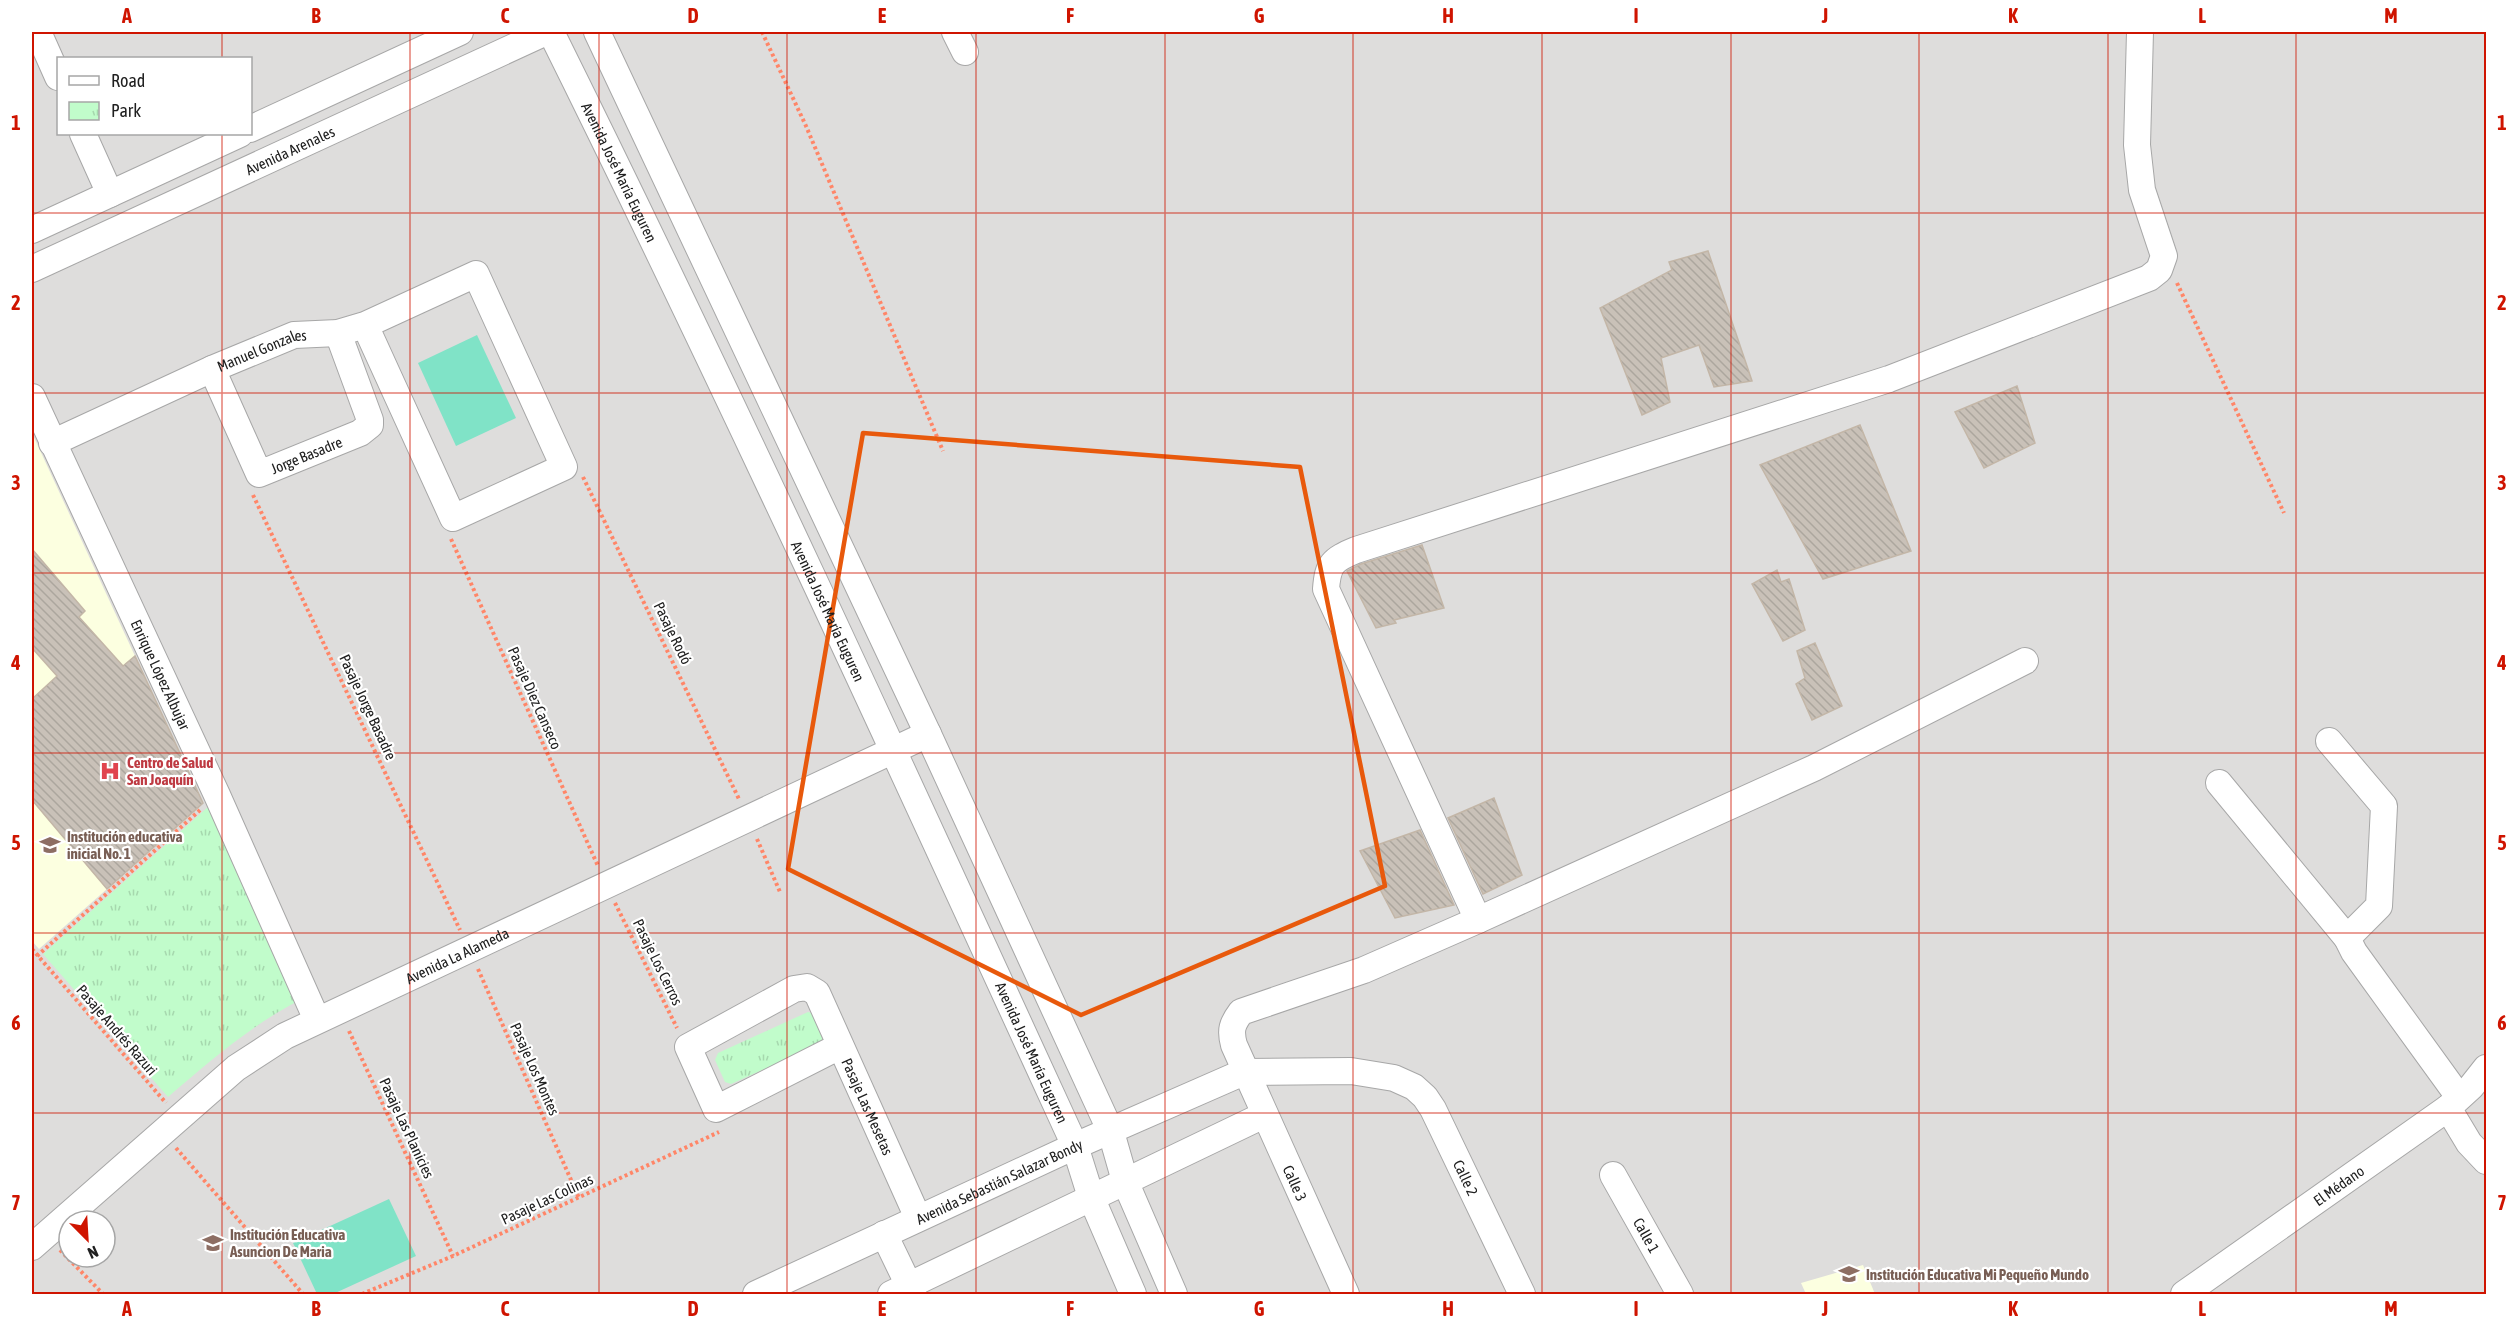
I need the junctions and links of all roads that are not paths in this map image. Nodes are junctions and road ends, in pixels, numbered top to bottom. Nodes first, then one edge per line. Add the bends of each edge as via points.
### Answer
1 (38, 32) edge
2 (460, 32) edge
3 (546, 32) edge
4 (551, 32) edge
5 (597, 32) edge
6 (2140, 32) edge
7 (57, 75) edge
8 (252, 128) edge
9 (83, 135) edge
10 (238, 135) edge
11 (110, 194) junction
12 (32, 230) edge
13 (32, 269) edge
14 (365, 325) junction
15 (338, 333) junction
16 (212, 369) junction
17 (32, 397) edge
18 (52, 442) junction
19 (2025, 661) dead end
20 (928, 734) junction
21 (2329, 741) dead end
22 (894, 752) junction
23 (2219, 783) dead end
24 (1479, 920) junction
25 (2348, 938) junction
26 (328, 1015) junction
27 (840, 1046) junction
28 (1244, 1072) junction
29 (2466, 1090) edge
30 (1264, 1115) junction
31 (1111, 1132) junction
32 (1075, 1146) junction
33 (2487, 1161) edge
34 (1614, 1175) dead end
35 (1125, 1181) junction
36 (1091, 1197) junction
37 (918, 1218) junction
38 (884, 1234) junction
39 (39, 1241) edge
40 (904, 1292) edge
41 (756, 1294) edge
42 (1133, 1294) edge
43 (1174, 1294) edge
44 (1346, 1294) edge
45 (1522, 1294) edge
46 (1680, 1294) edge
47 (2184, 1294) edge

1 - 7 street
2 - 8 street
3 - 13 street, Avenida Arenales
4 - 22 street, Avenida José María Euguren
5 - 20 street
6 - 24 street via 2137,145 2142,190 2164,256 2159,270 2149,278 1889,379 1356,550 1328,568 1326,589
9 - 11 street
10 - 11 street
11 - 12 street
14 - 14 street, Manuel Gonzales via 453,518 564,467 476,274
14 - 15 street, Manuel Gonzales
15 - 16 street, Manuel Gonzales via 294,335
15 - 16 street, Jorge Basadre via 370,425 360,433 259,474
16 - 18 street, Manuel Gonzales
17 - 18 street, Enrique López Albujar
18 - 26 street, Enrique López Albujar via 217,795
19 - 24 street, Calle 3 via 1814,768
20 - 22 street, Avenida La Alameda
20 - 31 street
21 - 25 street via 2384,806 2379,906
22 - 26 street, Avenida La Alameda
22 - 32 street, Avenida José María Euguren
23 - 25 street
24 - 28 street, Calle 3 via 1364,970 1241,1012 1230,1033
25 - 29 street via 2354,952
26 - 39 street, Avenida La Alameda via 285,1036 236,1068
27 - 27 street, Pasaje Las Mesetas via 716,1109 688,1047 794,989 807,987 817,993
27 - 37 street, Pasaje Las Mesetas
28 - 30 street, Calle 3
28 - 31 street, Avenida Sebastián Salazar Bondy
28 - 45 street, Calle 2 via 1351,1071 1395,1078 1414,1087 1433,1109
29 - 33 street via 2469,1143
29 - 47 street, El Médano
30 - 35 street
30 - 44 street, Calle 3
31 - 32 street, Avenida Sebastián Salazar Bondy
31 - 35 street
32 - 36 street, Avenida José María Euguren
32 - 37 street, Avenida Sebastián Salazar Bondy
34 - 46 street, Calle 1
35 - 36 street
35 - 43 street
36 - 40 street
36 - 42 street, Avenida José María Euguren
37 - 38 street, Avenida Sebastián Salazar Bondy
38 - 40 street
38 - 41 street, Avenida Sebastián Salazar Bondy

